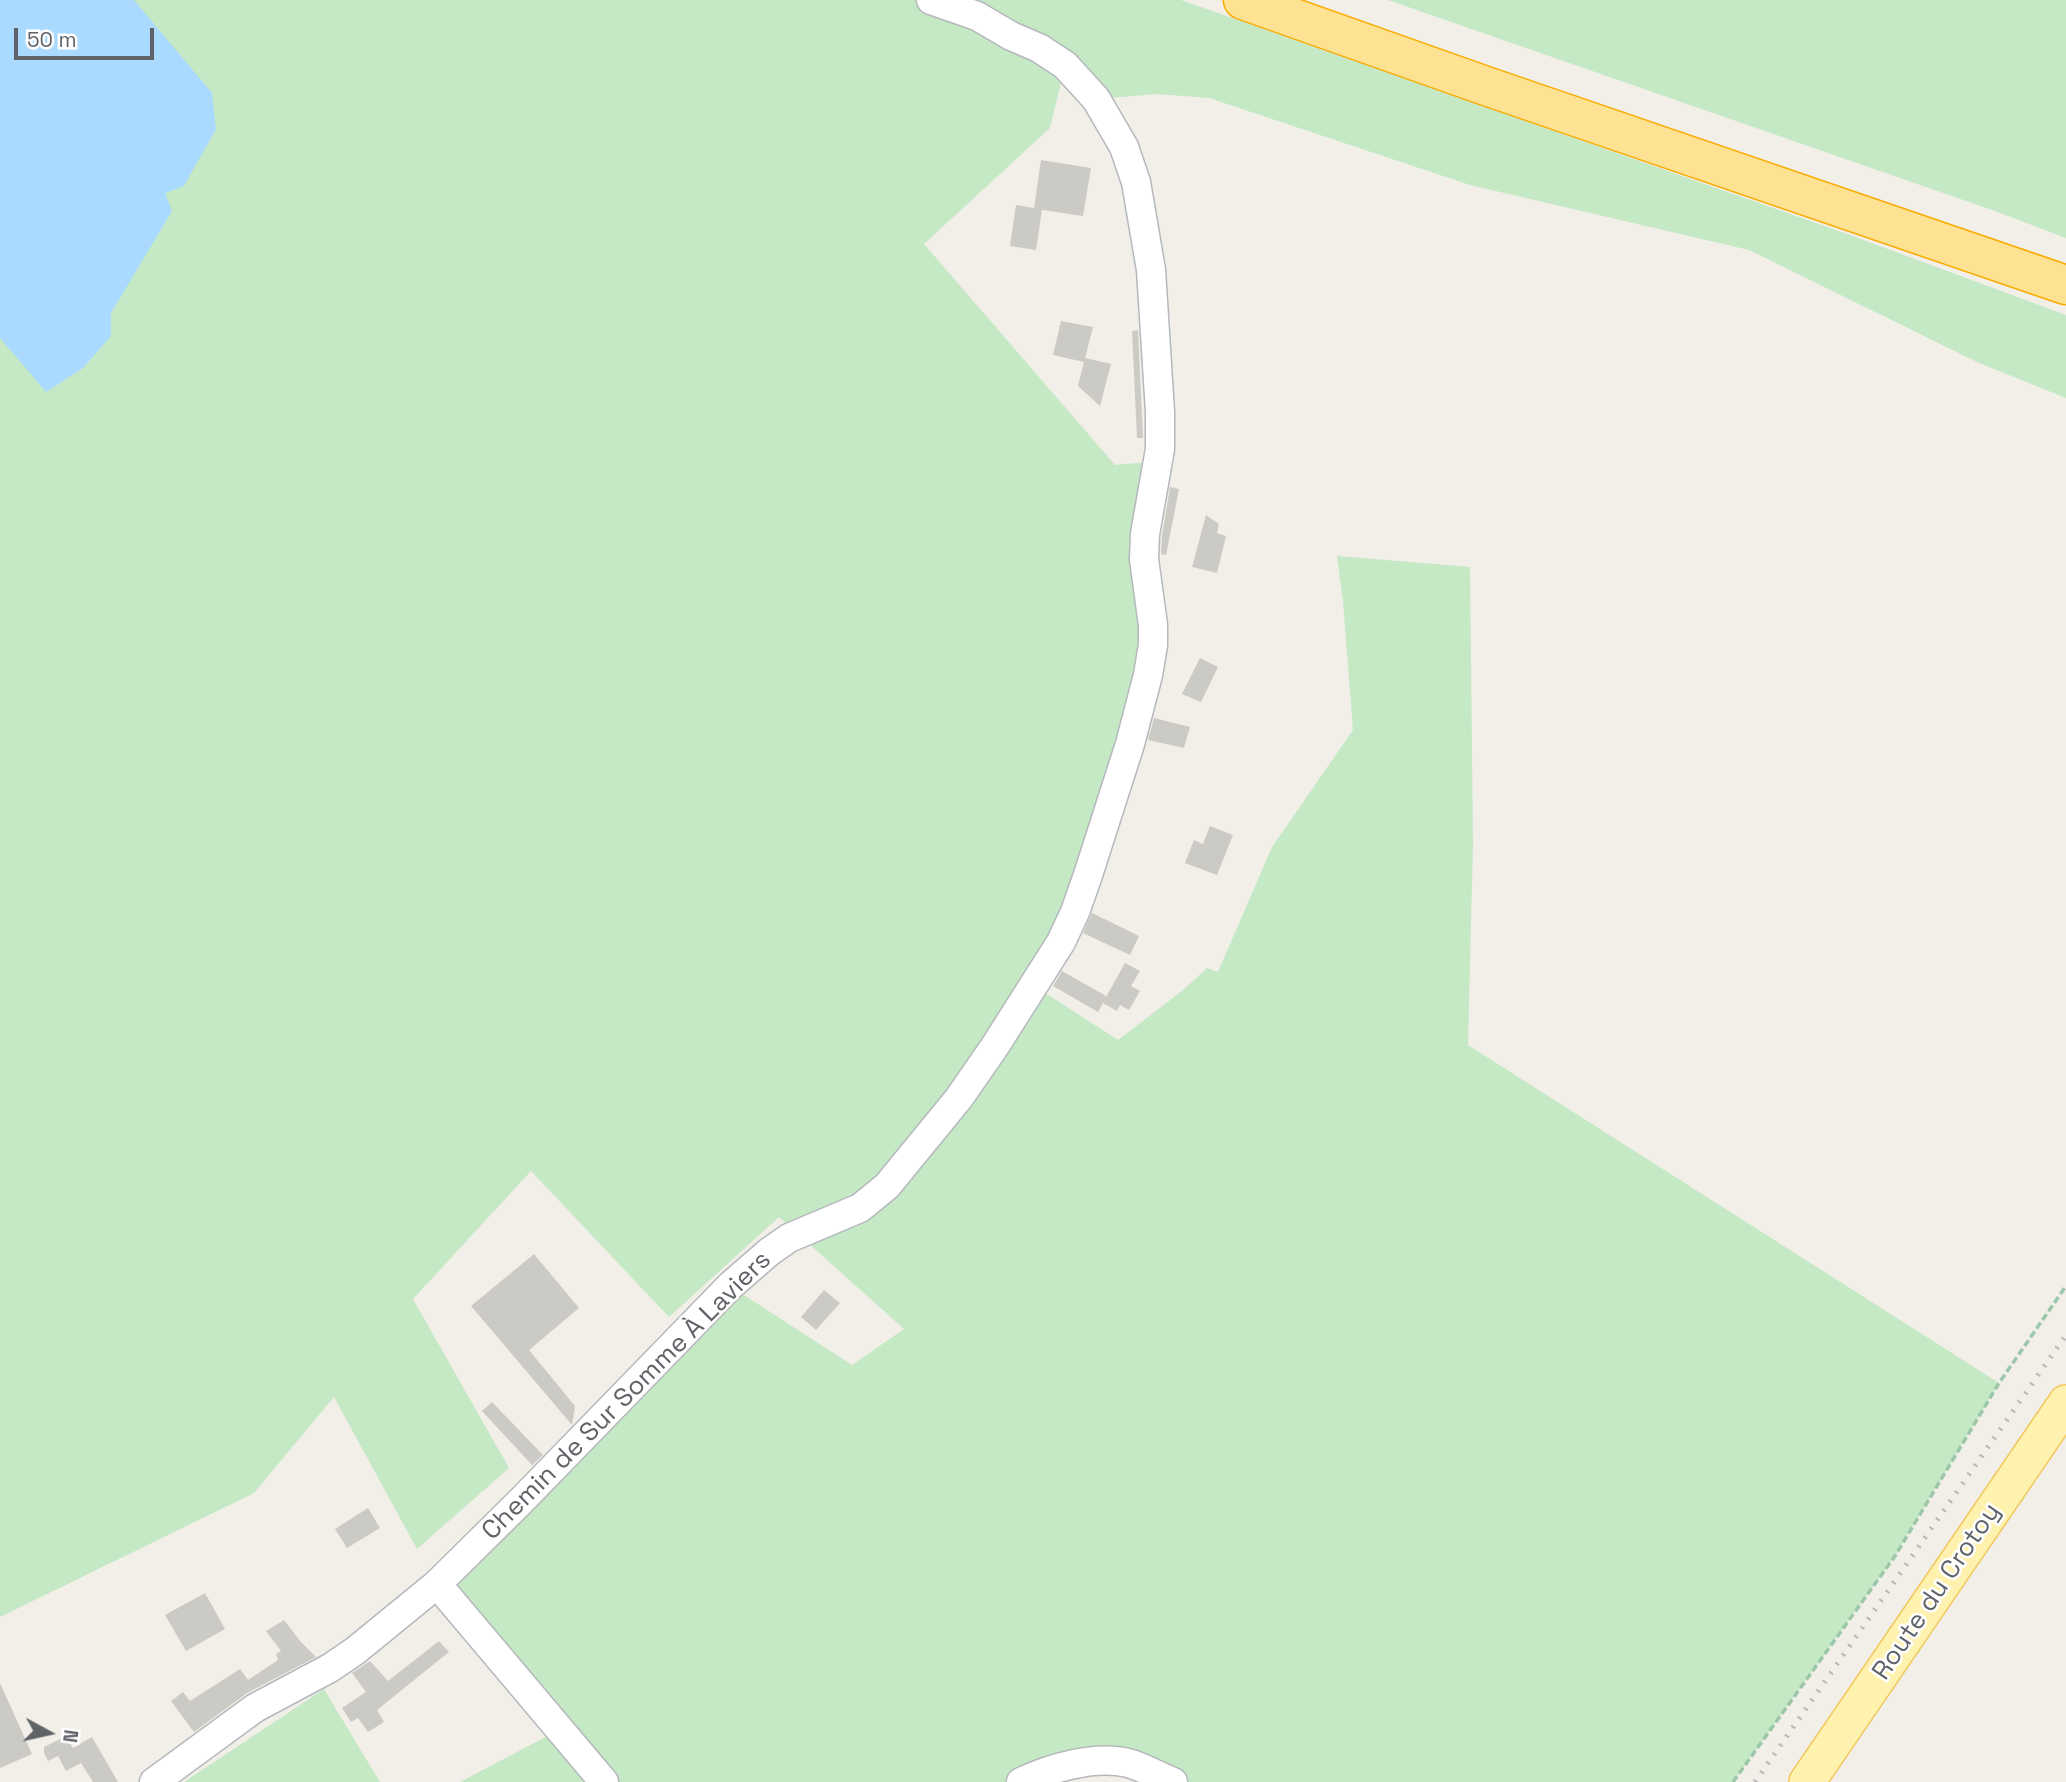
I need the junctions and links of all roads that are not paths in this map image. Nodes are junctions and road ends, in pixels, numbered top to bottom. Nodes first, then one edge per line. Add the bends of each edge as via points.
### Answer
1 (931, 0) edge
2 (1243, 0) edge
3 (1315, 0) edge
4 (2066, 260) edge
5 (2066, 285) edge
6 (2066, 1403) edge
7 (437, 1584) junction
8 (154, 1782) edge
9 (604, 1782) edge
10 (1021, 1782) edge
11 (1173, 1782) edge
12 (1807, 1782) edge

1 - 7 street, Chemin de Sur Somme À Laviers via 977,16 1065,65 1096,99 1124,147 1136,182 1151,270 1160,449 1143,559 1153,645 1126,757 1061,942 958,1098 887,1186 860,1208 789,1238 730,1286
2 - 5 highway
3 - 4 highway
6 - 12 main road, Route du Crotoy
7 - 8 street, Chemin de Sur Somme À Laviers via 355,1651 255,1708
7 - 9 street
10 - 11 street via 1100,1759 1128,1763

